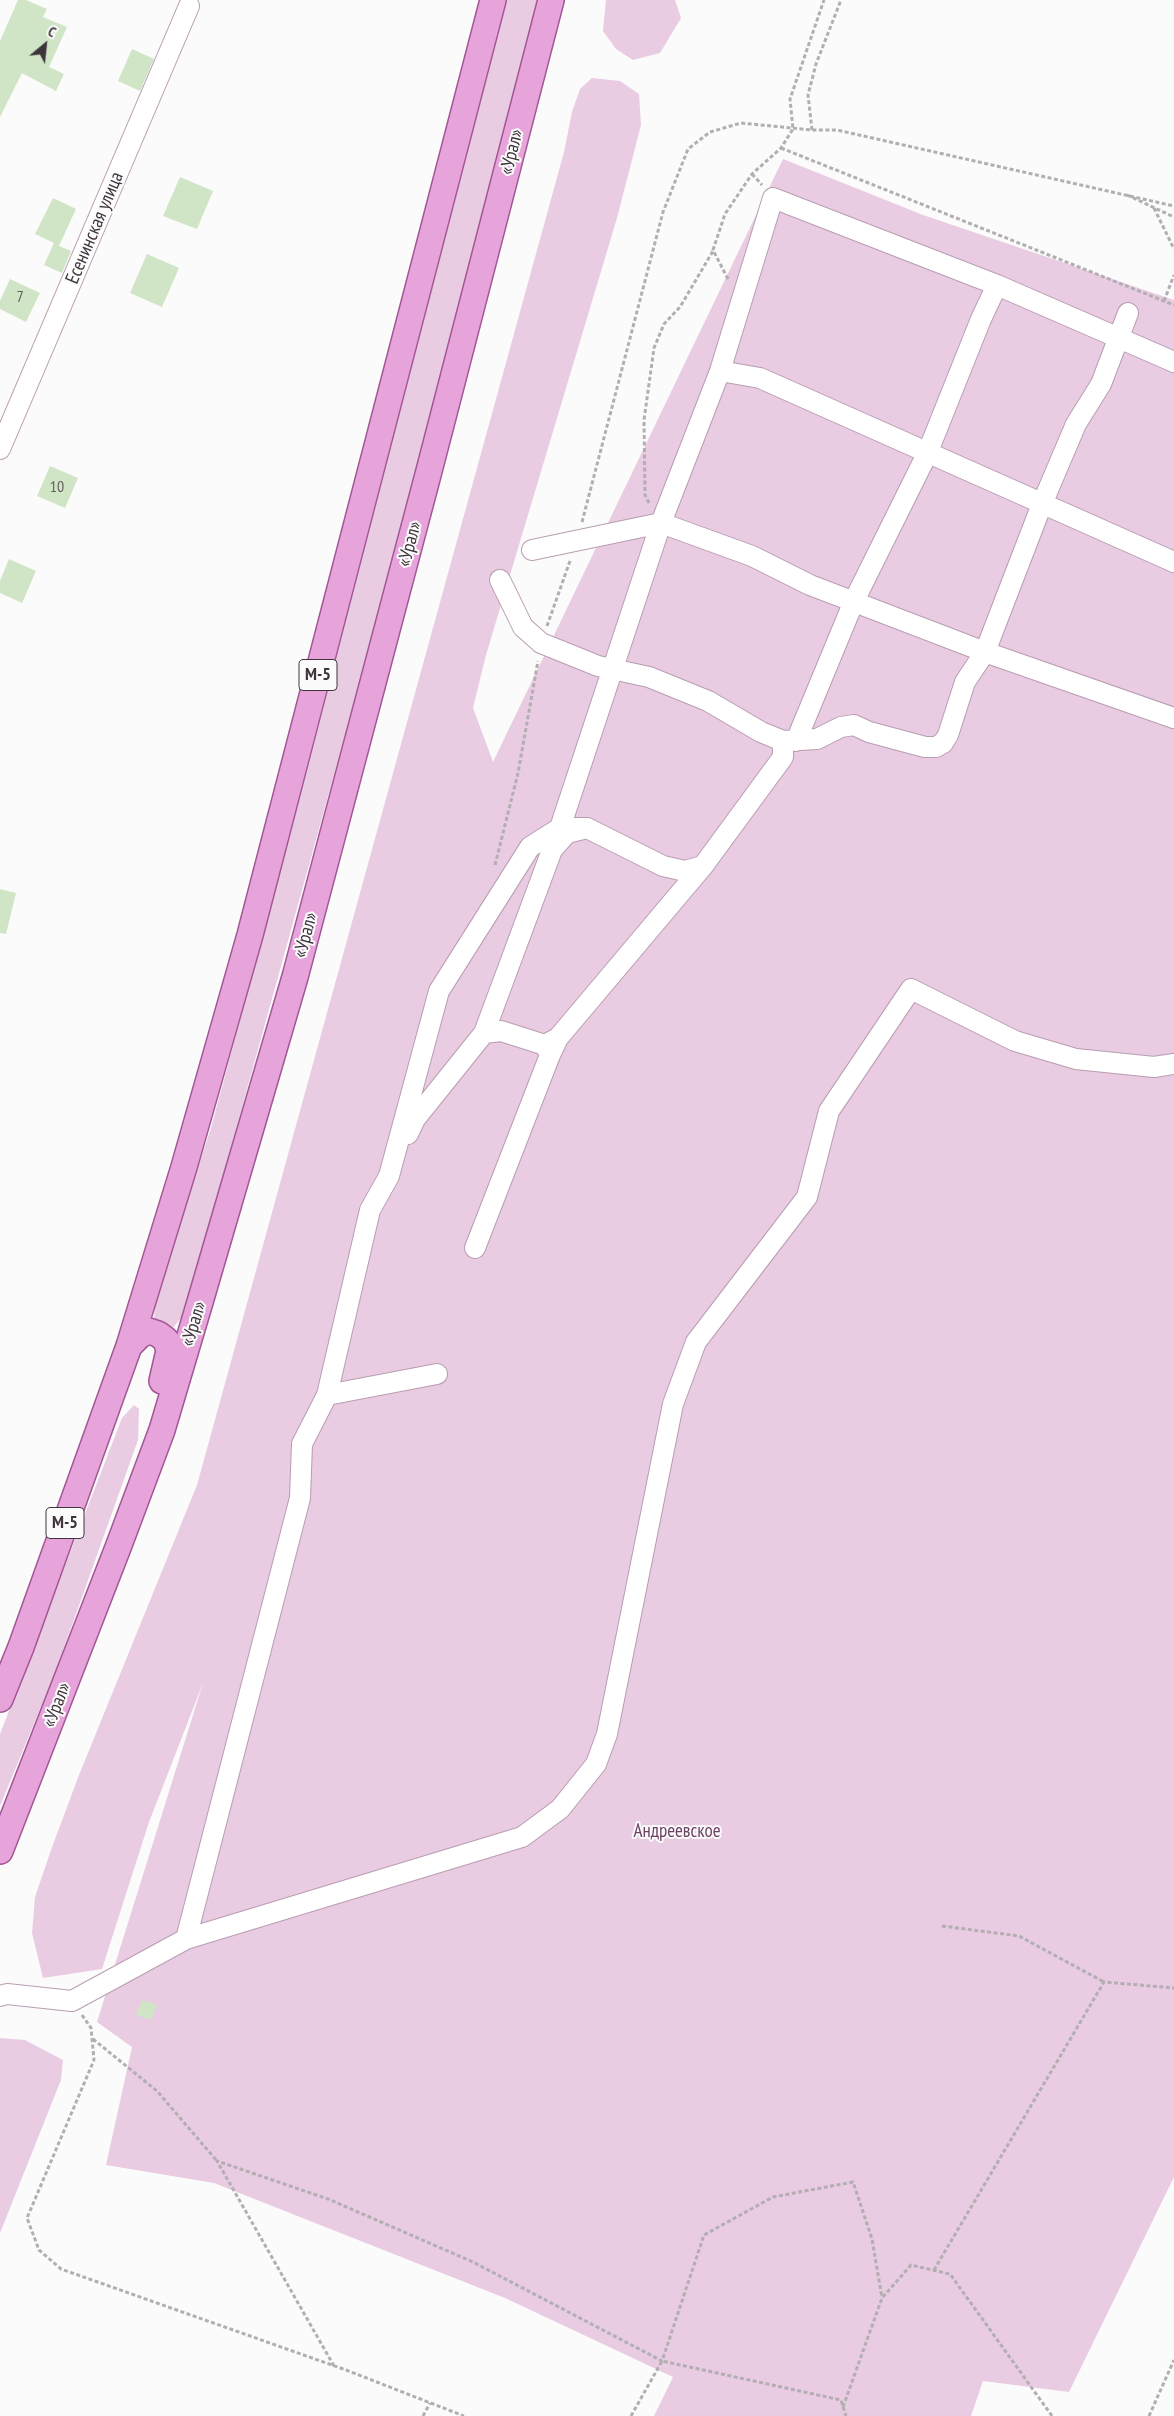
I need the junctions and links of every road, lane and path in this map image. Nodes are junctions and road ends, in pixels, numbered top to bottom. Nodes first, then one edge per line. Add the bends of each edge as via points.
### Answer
1 (493, 0) edge
2 (551, 0) edge
3 (824, 0) edge
4 (842, 0) edge
5 (189, 6) dead end
6 (793, 129) junction
7 (812, 130) junction
8 (780, 148) junction
9 (1120, 192) junction
10 (1174, 206) edge
11 (1154, 208) junction
12 (1174, 217) edge
13 (1174, 249) edge
14 (713, 250) junction
15 (1174, 275) edge
16 (997, 285) junction
17 (1164, 301) junction
18 (740, 302) junction
19 (1174, 305) edge
20 (1128, 312) dead end
21 (1117, 336) junction
22 (1174, 362) edge
23 (720, 371) junction
24 (0, 449) edge
25 (927, 454) junction
26 (1042, 504) junction
27 (661, 523) junction
28 (577, 541) junction
29 (532, 550) dead end
30 (1174, 562) edge
31 (500, 580) dead end
32 (854, 601) junction
33 (541, 643) junction
34 (985, 652) junction
35 (612, 670) junction
36 (1174, 718) edge
37 (790, 741) junction
38 (560, 828) junction
39 (587, 828) junction
40 (703, 866) junction
41 (494, 870) dead end
42 (484, 1033) junction
43 (551, 1046) junction
44 (1174, 1064) edge
45 (389, 1176) junction
46 (475, 1248) dead end
47 (129, 1346) junction
48 (437, 1374) dead end
49 (327, 1395) junction
50 (119, 1545) junction
51 (0, 1699) edge
52 (0, 1851) edge
53 (942, 1926) dead end
54 (186, 1939) junction
55 (1104, 1982) junction
56 (1174, 1988) edge
57 (2, 1993) edge
58 (72, 2001) junction
59 (92, 2038) junction
60 (217, 2161) junction
61 (934, 2270) junction
62 (882, 2298) junction
63 (1174, 2360) edge
64 (662, 2361) junction
65 (334, 2366) junction
66 (430, 2403) junction
67 (843, 2406) junction
68 (423, 2416) edge
69 (464, 2416) edge
70 (630, 2416) edge
71 (846, 2416) edge
72 (1052, 2416) edge
73 (1149, 2416) edge

1 - 47 main road, М-5 via 250,934
2 - 50 main road, «Урал» via 430,472 295,977 162,1430
3 - 6 path via 790,99
4 - 7 path via 816,64 808,95
5 - 24 street, Есенинская улица
6 - 7 path
6 - 8 path
6 - 28 path via 741,123 710,132 688,149 663,212
7 - 9 path via 837,130
8 - 14 path via 752,174 724,214
8 - 17 path
9 - 10 path
9 - 11 path
11 - 12 path
11 - 13 path
14 - 18 path
14 - 27 path via 680,307 664,324 654,348 644,420 645,495
15 - 17 path
16 - 18 street via 772,198
16 - 21 street
16 - 25 street
17 - 19 path
18 - 23 street
20 - 21 street
21 - 22 street
21 - 26 street via 1101,384 1076,424
23 - 25 street via 760,378
23 - 27 street
25 - 26 street
25 - 32 street
26 - 30 street
26 - 34 street
27 - 28 street
27 - 32 street via 752,556 810,585
27 - 35 street
28 - 29 street
28 - 33 path
31 - 33 street via 522,627
32 - 34 street
32 - 37 street
33 - 35 street
33 - 41 path via 518,773
34 - 36 street
34 - 37 street via 965,682 948,735 936,747 869,732 854,725 841,727 816,739
35 - 37 street via 649,677 699,697 761,732
35 - 38 street
37 - 40 street via 783,757
38 - 39 street
38 - 45 street via 530,847 439,991
39 - 40 street via 663,866 685,871
39 - 42 street via 567,834 552,850
40 - 43 street
42 - 43 street via 502,1031
42 - 45 street via 415,1119
43 - 46 street
44 - 54 street via 1154,1068 1067,1057 1015,1041 911,989 829,1111 806,1197 696,1342 673,1404 607,1734 596,1764 560,1809 522,1836
45 - 49 street via 370,1210
47 - 50 main road via 149,1331 166,1340 169,1351 165,1373 117,1513 115,1531
47 - 51 main road, М-5
48 - 49 street
49 - 54 street via 302,1444 300,1498
50 - 52 main road, «Урал»
53 - 55 path via 1019,1936
54 - 58 street
55 - 56 path
55 - 61 path
57 - 58 street
58 - 59 path via 91,2028
59 - 60 path via 157,2092
59 - 65 path via 94,2060 27,2218 39,2250 61,2269
60 - 64 path via 328,2199 473,2262
60 - 65 path
61 - 62 path via 911,2265
61 - 72 path via 950,2274
62 - 64 path via 872,2239 853,2182 773,2197 704,2235
62 - 67 path
63 - 73 path
64 - 67 path via 841,2400
64 - 70 path
65 - 66 path
66 - 68 path
66 - 69 path
67 - 71 path

